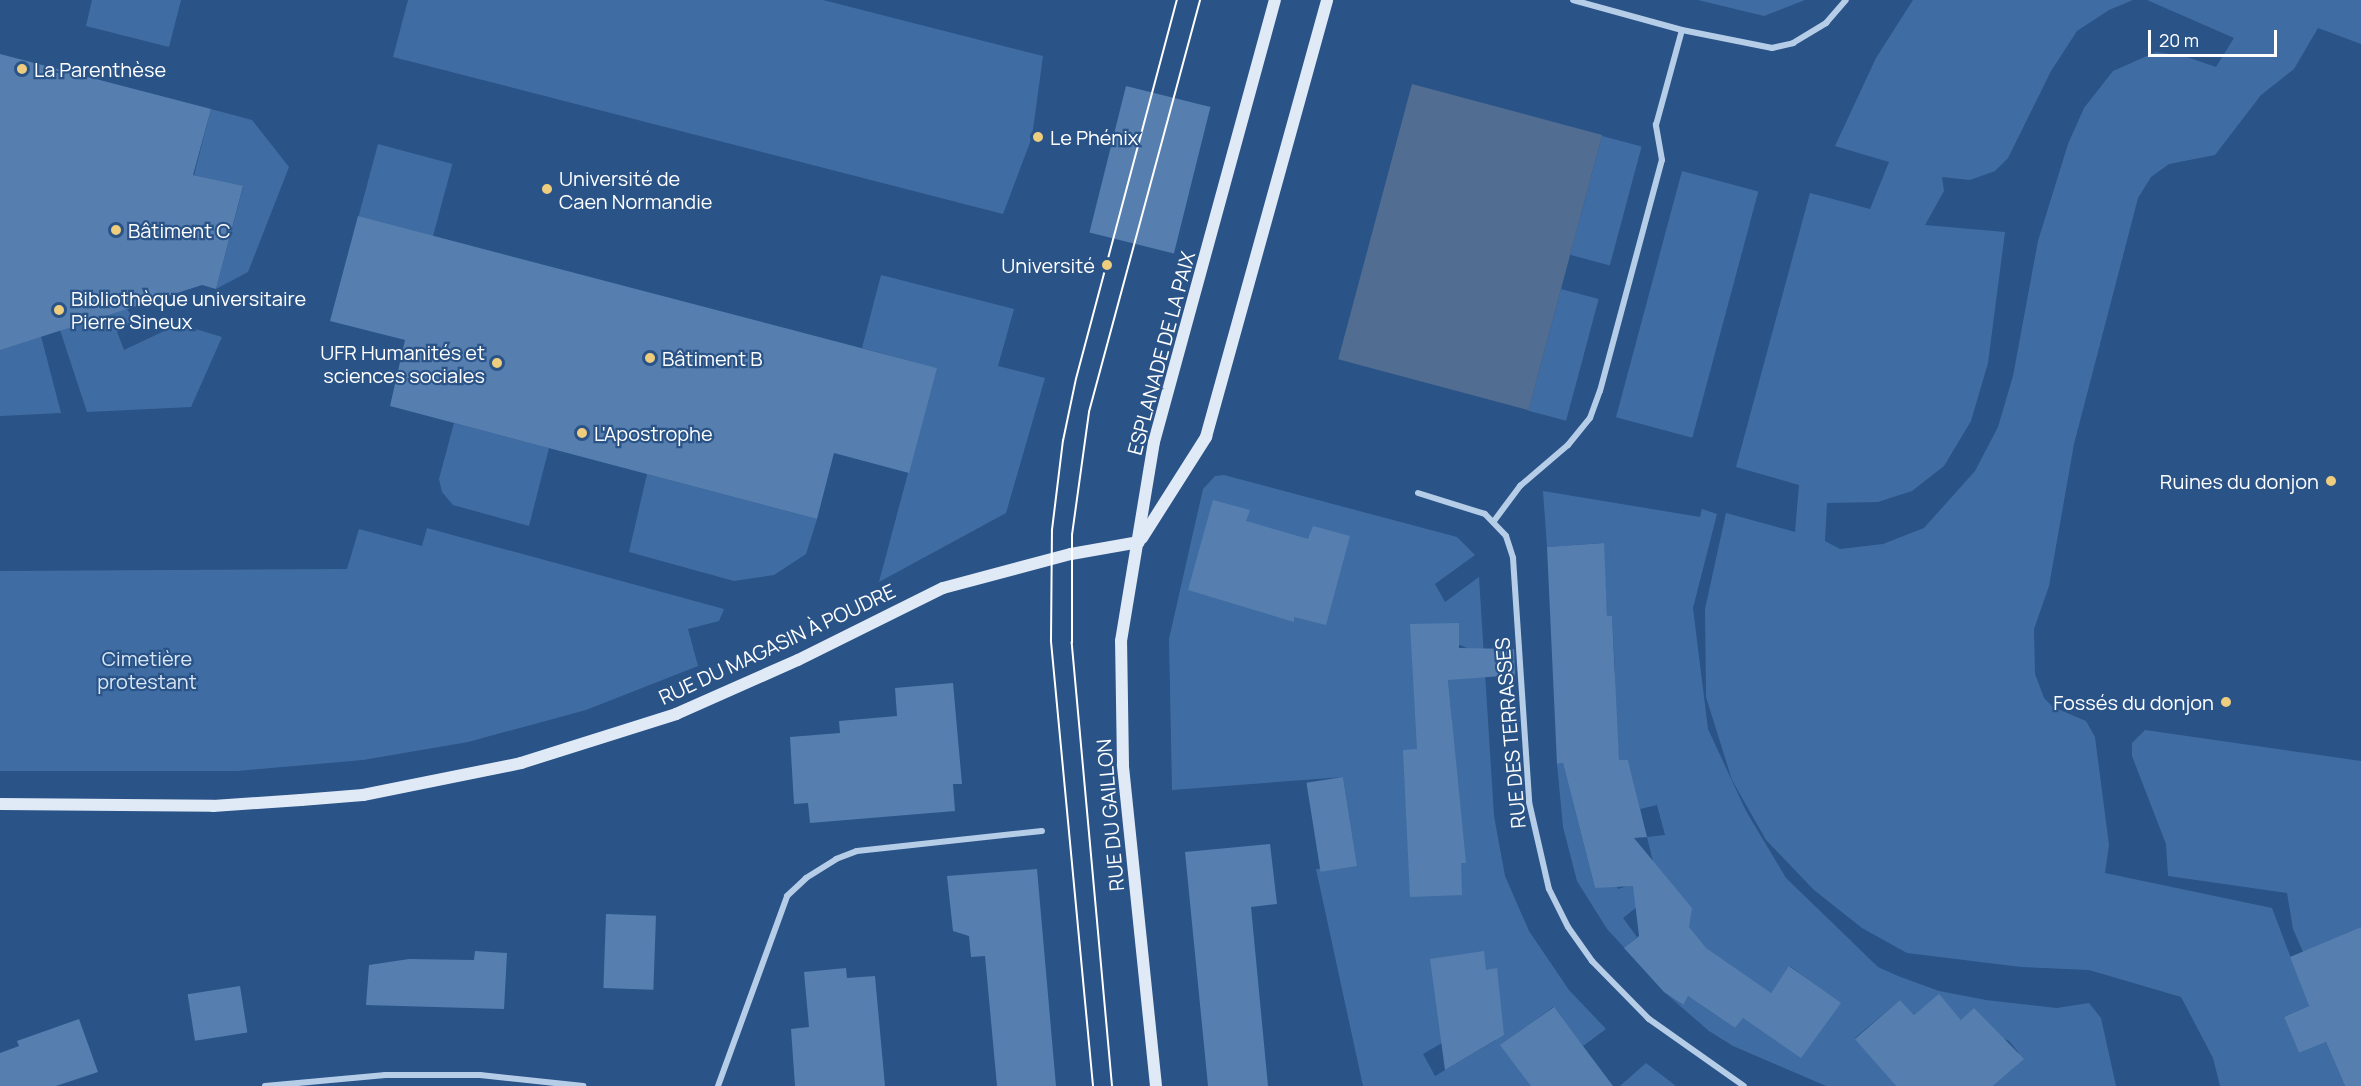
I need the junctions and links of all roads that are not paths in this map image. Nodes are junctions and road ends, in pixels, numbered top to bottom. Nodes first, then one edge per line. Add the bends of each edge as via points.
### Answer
1 (1275, 0) edge
2 (1327, 0) edge
3 (1574, 0) edge
4 (1846, 0) edge
5 (1682, 30) junction
6 (1418, 493) dead end
7 (1494, 521) junction
8 (1139, 542) junction
9 (0, 804) edge
10 (1042, 831) dead end
11 (342, 1078) junction
12 (265, 1086) edge
13 (342, 1086) edge
14 (584, 1086) edge
15 (718, 1086) edge
16 (1156, 1086) edge
17 (1744, 1086) edge

1 - 8 main road, ESPLANADE DE LA PAIX via 1154,442
2 - 8 main road via 1206,438
3 - 5 street
4 - 5 street via 1826,23 1793,43 1772,48
5 - 7 street via 1656,125 1662,160 1590,418 1568,445 1520,486
6 - 7 street, RUE DES TERRASSES via 1470,507
7 - 17 street, RUE DES TERRASSES via 1506,536 1513,558 1529,802 1549,889 1574,936 1616,987 1685,1047
8 - 9 main road, RUE DU MAGASIN À POUDRE via 1071,554 944,588 798,660 676,714 521,763 363,795 301,800 213,806
8 - 16 main road, RUE DU GAILLON via 1121,641 1120,698 1128,829
10 - 15 street via 857,852 836,859 806,878 787,896
11 - 12 street
11 - 13 street
11 - 14 street via 480,1075

